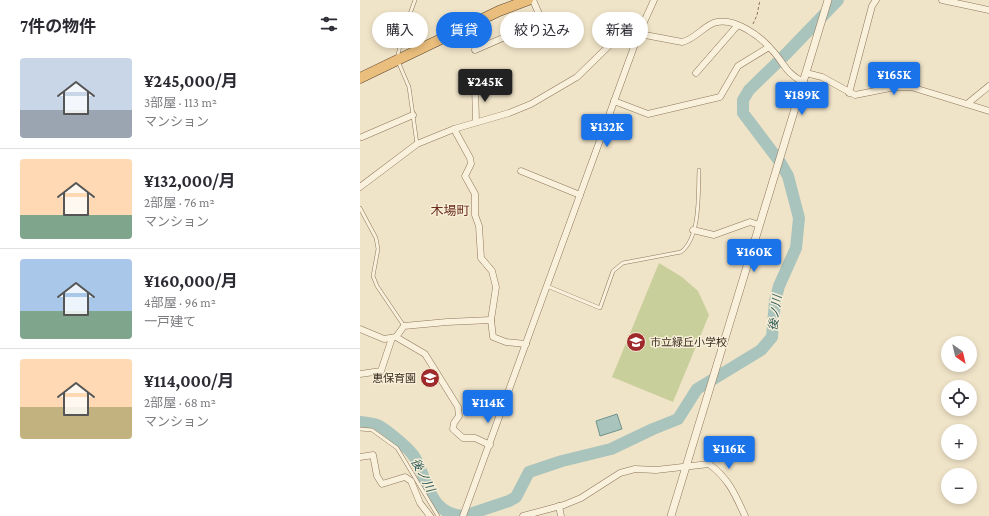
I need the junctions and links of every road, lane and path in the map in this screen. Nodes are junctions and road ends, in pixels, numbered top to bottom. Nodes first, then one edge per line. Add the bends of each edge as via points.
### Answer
1 (415, 0) edge
2 (528, 0) edge
3 (533, 0) edge
4 (654, 0) edge
5 (760, 0) edge
6 (828, 0) edge
7 (876, 0) edge
8 (942, 0) edge
9 (989, 10) edge
10 (648, 13) edge
11 (492, 15) edge
12 (737, 26) junction
13 (750, 32) junction
14 (648, 35) edge
15 (436, 40) edge
16 (492, 43) edge
17 (769, 47) junction
18 (607, 48) edge
19 (633, 48) edge
20 (397, 59) junction
21 (696, 73) dead end
22 (806, 73) junction
23 (360, 78) edge
24 (803, 82) junction
25 (475, 84) dead end
26 (989, 86) edge
27 (849, 93) junction
28 (614, 101) junction
29 (967, 104) junction
30 (989, 111) edge
31 (413, 115) junction
32 (476, 122) junction
33 (454, 129) junction
34 (362, 137) dead end
35 (417, 144) junction
36 (699, 170) dead end
37 (521, 171) dead end
38 (360, 187) edge
39 (580, 195) junction
40 (360, 208) edge
41 (759, 225) junction
42 (693, 230) junction
43 (547, 286) junction
44 (491, 320) junction
45 (404, 326) junction
46 (360, 329) edge
47 (394, 338) junction
48 (526, 344) junction
49 (360, 374) edge
50 (360, 429) edge
51 (490, 445) junction
52 (360, 457) edge
53 (686, 466) junction
54 (559, 506) junction
55 (430, 516) edge
56 (438, 516) edge
57 (463, 516) edge
58 (523, 516) edge
59 (561, 516) edge
60 (671, 516) edge
61 (745, 516) edge

1 - 20 lane
2 - 11 highway
3 - 16 street via 539,14 528,27
4 - 10 street
5 - 13 path
6 - 22 street
7 - 27 street via 872,6
8 - 9 street
12 - 13 street
12 - 14 street via 716,22 688,41 682,42
12 - 21 street
13 - 17 street
15 - 20 highway
17 - 24 street via 792,76
17 - 28 street via 738,66 720,97 648,114
18 - 32 street via 577,77 531,104
19 - 28 street
20 - 23 highway
20 - 31 lane via 409,87
22 - 24 street
22 - 27 street via 822,77
24 - 41 street
25 - 32 street
26 - 29 street
27 - 29 street via 855,95 895,87 911,87
28 - 39 street
29 - 30 street
31 - 34 street
31 - 35 lane
32 - 33 street
33 - 35 street
33 - 44 street via 470,158 471,164 464,176 475,194 481,258 492,271 496,287
35 - 38 street
36 - 42 lane via 697,217
37 - 39 street
39 - 43 street
40 - 45 lane via 376,238 378,249 373,276
41 - 42 street via 750,222 714,235
41 - 53 street
42 - 43 lane via 685,248 680,252 623,263 612,271 600,308
43 - 48 street
44 - 45 street
44 - 48 street via 493,337 506,342
45 - 47 street
46 - 47 street via 384,339
47 - 49 street via 381,371
47 - 51 street via 425,354 458,407 459,416 453,429 463,438 475,438
48 - 51 street
50 - 56 lane via 372,430 397,448
51 - 57 street
52 - 55 street via 373,455 377,476 382,484 405,477 411,481 420,503
53 - 54 street via 656,470 635,469 620,473 581,498
53 - 60 street
53 - 61 street via 709,464 720,473 733,489
54 - 58 street
54 - 59 street

